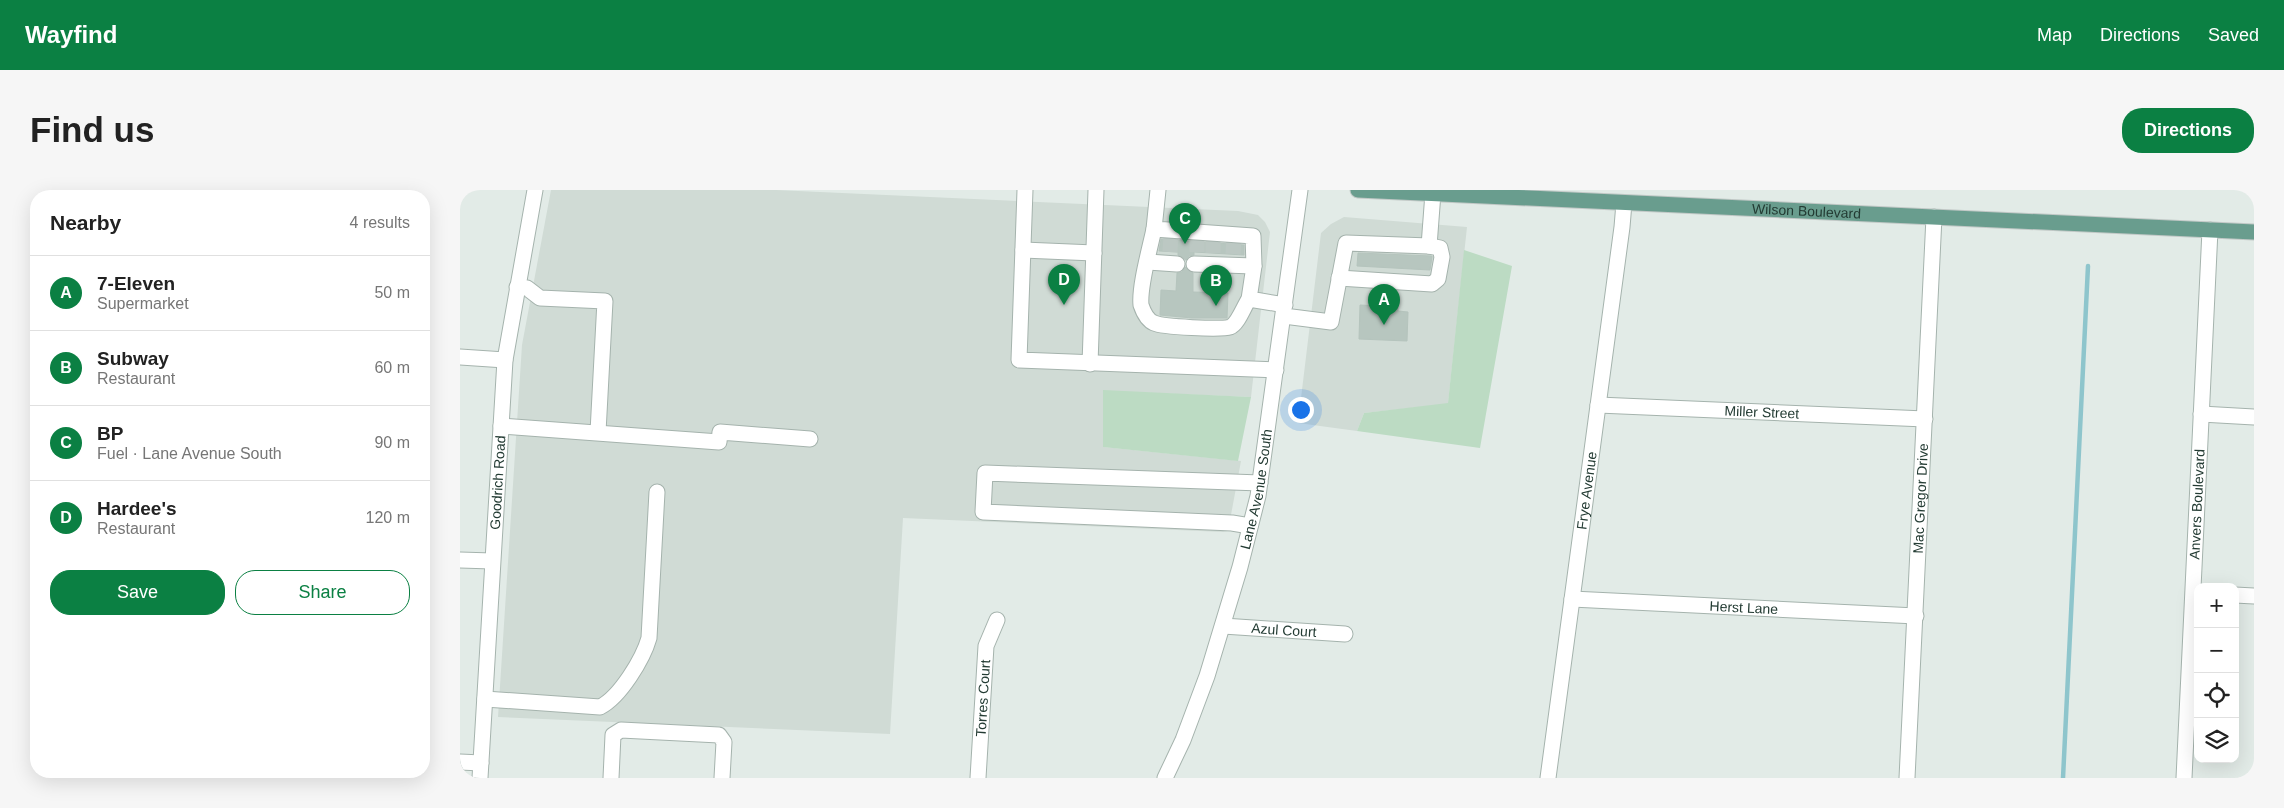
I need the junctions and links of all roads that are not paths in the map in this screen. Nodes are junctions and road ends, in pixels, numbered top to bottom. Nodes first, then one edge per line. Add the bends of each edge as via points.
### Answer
1 (535, 190) edge
2 (1025, 190) edge
3 (1096, 190) edge
4 (1158, 190) edge
5 (1300, 190) edge
6 (1358, 190) edge
7 (1433, 193) junction
8 (1486, 193) edge
9 (1624, 203) junction
10 (1934, 218) junction
11 (1154, 229) junction
12 (2210, 230) junction
13 (2254, 232) edge
14 (1429, 246) junction
15 (1023, 250) junction
16 (1094, 253) junction
17 (1172, 259) dead end
18 (1196, 260) dead end
19 (1148, 262) junction
20 (1254, 266) junction
21 (1339, 278) junction
22 (517, 287) junction
23 (1250, 299) junction
24 (1284, 311) junction
25 (460, 357) edge
26 (505, 360) junction
27 (1090, 364) junction
28 (1276, 370) junction
29 (1598, 405) junction
30 (2201, 414) junction
31 (2254, 417) edge
32 (1925, 419) junction
33 (502, 426) junction
34 (598, 432) junction
35 (810, 439) dead end
36 (1260, 482) junction
37 (657, 492) dead end
38 (1250, 526) junction
39 (460, 560) edge
40 (492, 561) junction
41 (2195, 583) edge
42 (2239, 595) edge
43 (2254, 596) edge
44 (1572, 599) junction
45 (2194, 611) edge
46 (1916, 616) junction
47 (997, 620) dead end
48 (1222, 626) junction
49 (1345, 634) dead end
50 (485, 699) junction
51 (460, 762) edge
52 (481, 771) edge
53 (611, 778) edge
54 (722, 778) edge
55 (978, 778) edge
56 (1165, 778) edge
57 (1548, 778) edge
58 (1907, 778) edge
59 (2184, 778) edge

1 - 22 street, Goodrich Road
2 - 15 street
3 - 16 street
4 - 11 street
5 - 24 street, Lane Avenue South
6 - 7 main road, Wilson Boulevard
7 - 8 main road, Wilson Boulevard
7 - 14 street
8 - 9 main road, Wilson Boulevard
9 - 10 main road, Wilson Boulevard
9 - 29 street, Frye Avenue
10 - 12 main road, Wilson Boulevard
10 - 32 street, Mac Gregor Drive
11 - 19 street
11 - 20 street via 1171,233 1253,236
12 - 13 main road, Wilson Boulevard
12 - 30 street, Anvers Boulevard
14 - 21 street via 1346,242
14 - 21 street via 1440,248 1442,257 1438,279 1432,284
15 - 16 street
15 - 27 street via 1019,360
16 - 27 street
17 - 19 street
18 - 20 street via 1233,260
19 - 23 street via 1141,304 1146,316 1154,323 1194,328 1229,327 1235,324
20 - 23 street
21 - 24 street via 1331,322
22 - 26 street, Goodrich Road
22 - 34 street via 527,288 540,298 605,301
23 - 24 street
24 - 28 street, Lane Avenue South
25 - 26 street
26 - 33 street, Goodrich Road
27 - 28 street
28 - 36 street, Lane Avenue South
29 - 32 street, Miller Street
29 - 44 street, Frye Avenue
30 - 31 street
30 - 41 street, Anvers Boulevard
32 - 46 street, Mac Gregor Drive
33 - 34 street
33 - 40 street, Goodrich Road
34 - 35 street via 719,442 720,432
36 - 38 street, Lane Avenue South
36 - 38 street via 985,473 983,512
37 - 50 street via 649,638 644,655 609,702 600,707
38 - 48 street, Lane Avenue South
39 - 40 street
40 - 50 street, Goodrich Road
42 - 43 street
44 - 46 street, Herst Lane
44 - 57 street, Frye Avenue
45 - 59 street, Anvers Boulevard
46 - 58 street, Mac Gregor Drive
47 - 55 street, Torres Court via 986,646
48 - 49 street, Azul Court
48 - 56 street, Lane Avenue South via 1183,740
50 - 52 street, Goodrich Road
51 - 52 street
53 - 54 street via 613,735 621,730 720,735 724,742

